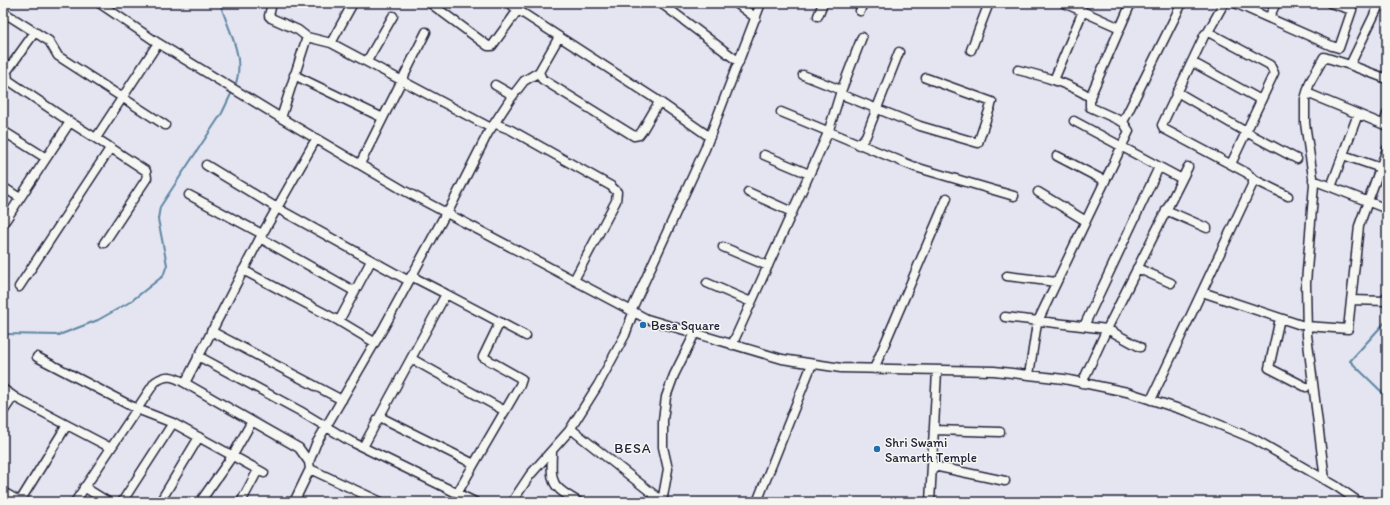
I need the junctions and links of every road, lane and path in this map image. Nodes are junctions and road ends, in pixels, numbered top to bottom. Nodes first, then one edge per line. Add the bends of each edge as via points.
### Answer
1 (99, 3) edge
2 (272, 3) edge
3 (353, 3) edge
4 (430, 3) edge
5 (509, 3) edge
6 (661, 3) edge
7 (736, 3) edge
8 (761, 3) edge
9 (822, 3) edge
10 (989, 3) edge
11 (1064, 3) edge
12 (1131, 3) edge
13 (1182, 3) edge
14 (1224, 3) edge
15 (1235, 3) edge
16 (1276, 3) edge
17 (1330, 3) edge
18 (1380, 3) edge
19 (518, 10) junction
20 (1083, 11) junction
21 (3, 12) edge
22 (393, 16) dead end
23 (818, 16) dead end
24 (756, 18) junction
25 (1269, 18) junction
26 (1120, 28) junction
27 (35, 32) junction
28 (426, 32) dead end
29 (1208, 32) junction
30 (559, 36) junction
31 (307, 37) junction
32 (862, 37) dead end
33 (158, 43) junction
34 (331, 43) junction
35 (1332, 46) junction
36 (971, 50) dead end
37 (899, 52) dead end
38 (1324, 57) junction
39 (367, 61) junction
40 (739, 62) junction
41 (1192, 62) junction
42 (1350, 65) junction
43 (1018, 70) dead end
44 (539, 72) junction
45 (294, 75) junction
46 (803, 75) dead end
47 (926, 78) dead end
48 (1387, 79) edge
49 (1054, 80) junction
50 (401, 82) junction
51 (495, 85) dead end
52 (841, 92) junction
53 (1177, 92) junction
54 (1307, 93) junction
55 (1090, 97) junction
56 (122, 98) junction
57 (512, 98) junction
58 (1261, 100) junction
59 (659, 102) junction
60 (877, 109) junction
61 (781, 112) dead end
62 (1358, 114) junction
63 (1387, 114) edge
64 (281, 118) junction
65 (383, 118) junction
66 (70, 122) junction
67 (1074, 122) dead end
68 (1123, 122) junction
69 (165, 125) dead end
70 (493, 126) junction
71 (1385, 126) edge
72 (3, 131) edge
73 (828, 132) junction
74 (1246, 132) junction
75 (710, 137) junction
76 (96, 138) junction
77 (316, 139) junction
78 (859, 145) junction
79 (108, 146) junction
80 (1122, 147) junction
81 (1387, 149) edge
82 (764, 155) dead end
83 (1343, 155) junction
84 (1057, 156) dead end
85 (46, 158) junction
86 (1297, 159) dead end
87 (360, 164) junction
88 (1231, 164) junction
89 (206, 165) dead end
90 (1159, 167) junction
91 (1188, 167) dead end
92 (1384, 169) edge
93 (809, 174) junction
94 (1253, 178) junction
95 (1182, 179) junction
96 (1313, 180) junction
97 (1105, 181) junction
98 (3, 187) edge
99 (1331, 187) junction
100 (748, 192) dead end
101 (1038, 192) dead end
102 (189, 195) dead end
103 (1014, 196) dead end
104 (1288, 196) dead end
105 (20, 198) junction
106 (947, 198) dead end
107 (1368, 201) junction
108 (277, 208) junction
109 (1387, 209) edge
110 (1166, 210) junction
111 (792, 212) junction
112 (446, 213) junction
113 (1086, 221) junction
114 (3, 224) edge
115 (1207, 228) dead end
116 (261, 236) junction
117 (104, 243) dead end
118 (723, 247) dead end
119 (371, 261) junction
120 (768, 266) junction
121 (1137, 268) junction
122 (243, 270) junction
123 (1007, 276) dead end
124 (410, 278) junction
125 (574, 280) junction
126 (1056, 282) junction
127 (707, 283) dead end
128 (1171, 283) dead end
129 (19, 287) dead end
130 (354, 291) junction
131 (1202, 292) junction
132 (446, 294) junction
133 (1387, 296) edge
134 (1351, 300) junction
135 (751, 302) junction
136 (632, 312) junction
137 (1005, 317) dead end
138 (1280, 318) junction
139 (339, 321) junction
140 (1038, 321) junction
141 (500, 322) junction
142 (1084, 326) junction
143 (1304, 326) junction
144 (1107, 329) junction
145 (211, 331) junction
146 (695, 334) junction
147 (526, 336) dead end
148 (374, 342) junction
149 (732, 345) junction
150 (1140, 346) dead end
151 (198, 356) junction
152 (37, 357) dead end
153 (412, 359) junction
154 (812, 364) junction
155 (874, 369) junction
156 (937, 371) junction
157 (1030, 375) junction
158 (185, 383) junction
159 (1082, 383) junction
160 (1306, 387) dead end
161 (3, 389) edge
162 (16, 398) junction
163 (342, 400) junction
164 (1151, 400) junction
165 (137, 409) junction
166 (505, 411) junction
167 (3, 412) edge
168 (380, 417) junction
169 (173, 423) junction
170 (251, 423) junction
171 (67, 425) junction
172 (326, 427) junction
173 (571, 429) junction
174 (935, 430) junction
175 (1000, 432) dead end
176 (199, 437) junction
177 (111, 448) junction
178 (363, 448) junction
179 (552, 451) junction
180 (233, 455) junction
181 (474, 464) junction
182 (309, 465) junction
183 (934, 466) junction
184 (1325, 480) junction
185 (1006, 481) dead end
186 (84, 487) junction
187 (3, 492) edge
188 (458, 492) junction
189 (205, 500) edge
190 (576, 501) edge
191 (21, 502) edge
192 (75, 502) edge
193 (108, 502) edge
194 (122, 502) edge
195 (160, 502) edge
196 (241, 502) edge
197 (294, 502) edge
198 (381, 502) edge
199 (475, 502) edge
200 (512, 502) edge
201 (662, 502) edge
202 (757, 502) edge
203 (930, 502) edge
204 (1358, 502) edge

1 - 33 street
2 - 31 street via 269,16 271,18
3 - 34 street
4 - 19 street via 488,46 492,46
5 - 19 street
6 - 40 street
7 - 24 street
8 - 24 street
9 - 23 street
10 - 36 street
11 - 20 street
12 - 26 street
13 - 68 street
14 - 29 street
15 - 25 street
16 - 25 street
17 - 35 street via 1352,10 1339,48
18 - 42 street
19 - 30 street
20 - 26 street
20 - 49 street
21 - 27 street
22 - 39 street
24 - 40 street
25 - 35 street
26 - 55 street
27 - 56 street via 49,41 58,56
27 - 66 street via 6,76 8,80
28 - 50 street
29 - 41 street
29 - 58 street via 1270,65 1274,73
30 - 44 street
30 - 59 street
31 - 34 street
31 - 45 street
32 - 52 street
33 - 56 street
33 - 64 street
34 - 39 street
35 - 38 street
37 - 60 street
38 - 42 street
38 - 54 street
39 - 50 street
40 - 75 street
41 - 53 street
41 - 58 street
42 - 48 street
43 - 49 street
44 - 57 street via 524,80
44 - 59 street via 542,79 634,136 642,131
45 - 64 street
45 - 65 street
46 - 52 street
47 - 60 street via 992,102 978,143 920,126
49 - 55 street via 1076,88
50 - 65 street
50 - 70 street
51 - 57 street via 509,93
52 - 60 street
52 - 73 street
53 - 74 street
53 - 88 street via 1163,122 1164,129
54 - 62 street
54 - 96 street via 1305,123
55 - 68 street via 1090,107
56 - 69 street
56 - 76 street
57 - 70 street
58 - 74 street
59 - 75 street
60 - 78 street via 866,136
61 - 73 street
62 - 71 street
62 - 83 street
63 - 71 street
64 - 77 street
65 - 87 street
66 - 76 street
66 - 85 street
67 - 80 street
68 - 80 street via 1129,131
70 - 112 street
70 - 125 street via 511,130 611,186 617,192 616,200
72 - 85 street
73 - 78 street
73 - 93 street
74 - 86 street
74 - 88 street
75 - 136 street
76 - 79 street
77 - 87 street
77 - 108 street
78 - 103 street via 915,167
79 - 117 street via 146,172 146,178
79 - 129 street via 109,150
80 - 90 street
80 - 97 street
81 - 92 street
82 - 93 street
83 - 92 street
83 - 99 street
84 - 97 street
85 - 105 street
87 - 112 street
88 - 94 street
89 - 108 street
90 - 95 street
90 - 142 street
91 - 95 street
92 - 107 street
93 - 111 street
94 - 104 street
94 - 131 street via 1253,183
95 - 110 street
96 - 99 street
96 - 143 street
97 - 113 street
98 - 105 street
99 - 107 street
100 - 111 street
101 - 113 street
102 - 116 street
105 - 114 street
106 - 155 street
107 - 109 street
107 - 134 street via 1359,226
108 - 116 street
108 - 119 street
110 - 115 street
110 - 121 street
111 - 120 street
112 - 124 street
112 - 125 street
113 - 126 street
116 - 122 street
116 - 130 street
118 - 120 street
119 - 124 street
119 - 130 street
120 - 135 street
121 - 128 street
121 - 144 street
122 - 139 street
122 - 145 street
123 - 126 street
124 - 132 street
124 - 148 street
125 - 136 street
126 - 140 street
127 - 135 street
130 - 139 street
131 - 138 street
131 - 164 street
132 - 141 street
132 - 153 street
133 - 134 street via 1386,301
134 - 143 street via 1348,329
135 - 149 street
136 - 146 street
136 - 173 street via 625,335
137 - 140 street
138 - 143 street
138 - 160 street via 1268,368
139 - 148 street
140 - 142 street
140 - 157 street
141 - 147 street
141 - 166 street via 483,357 522,380
142 - 144 street
143 - 184 street
144 - 150 street
144 - 159 street
145 - 151 street
145 - 163 street
146 - 149 street
146 - 201 street via 666,397 663,447 668,469
148 - 163 street
149 - 154 street via 782,359
151 - 158 street
151 - 172 street
152 - 165 street
153 - 166 street
153 - 168 street
154 - 155 street
154 - 202 street
155 - 156 street
156 - 157 street via 994,371
156 - 174 street
157 - 159 street
158 - 165 street via 169,375 163,377 155,382
158 - 170 street
159 - 164 street via 1127,392
161 - 162 street
162 - 167 street via 11,400
162 - 171 street
163 - 172 street
164 - 184 street via 1189,412 1254,439
165 - 169 street
165 - 177 street
166 - 181 street
168 - 178 street
168 - 181 street
169 - 176 street
169 - 194 street
170 - 180 street
170 - 182 street via 299,448
171 - 177 street
171 - 191 street
172 - 178 street
172 - 182 street
173 - 179 street
173 - 201 street
174 - 175 street
174 - 183 street
176 - 180 street
176 - 195 street
177 - 186 street
178 - 188 street
179 - 190 street via 552,482
179 - 200 street via 530,475
180 - 189 street
180 - 196 street via 261,471
181 - 188 street
182 - 197 street
182 - 198 street
183 - 185 street
183 - 203 street
184 - 204 street
186 - 192 street
186 - 193 street
187 - 191 street
188 - 199 street

